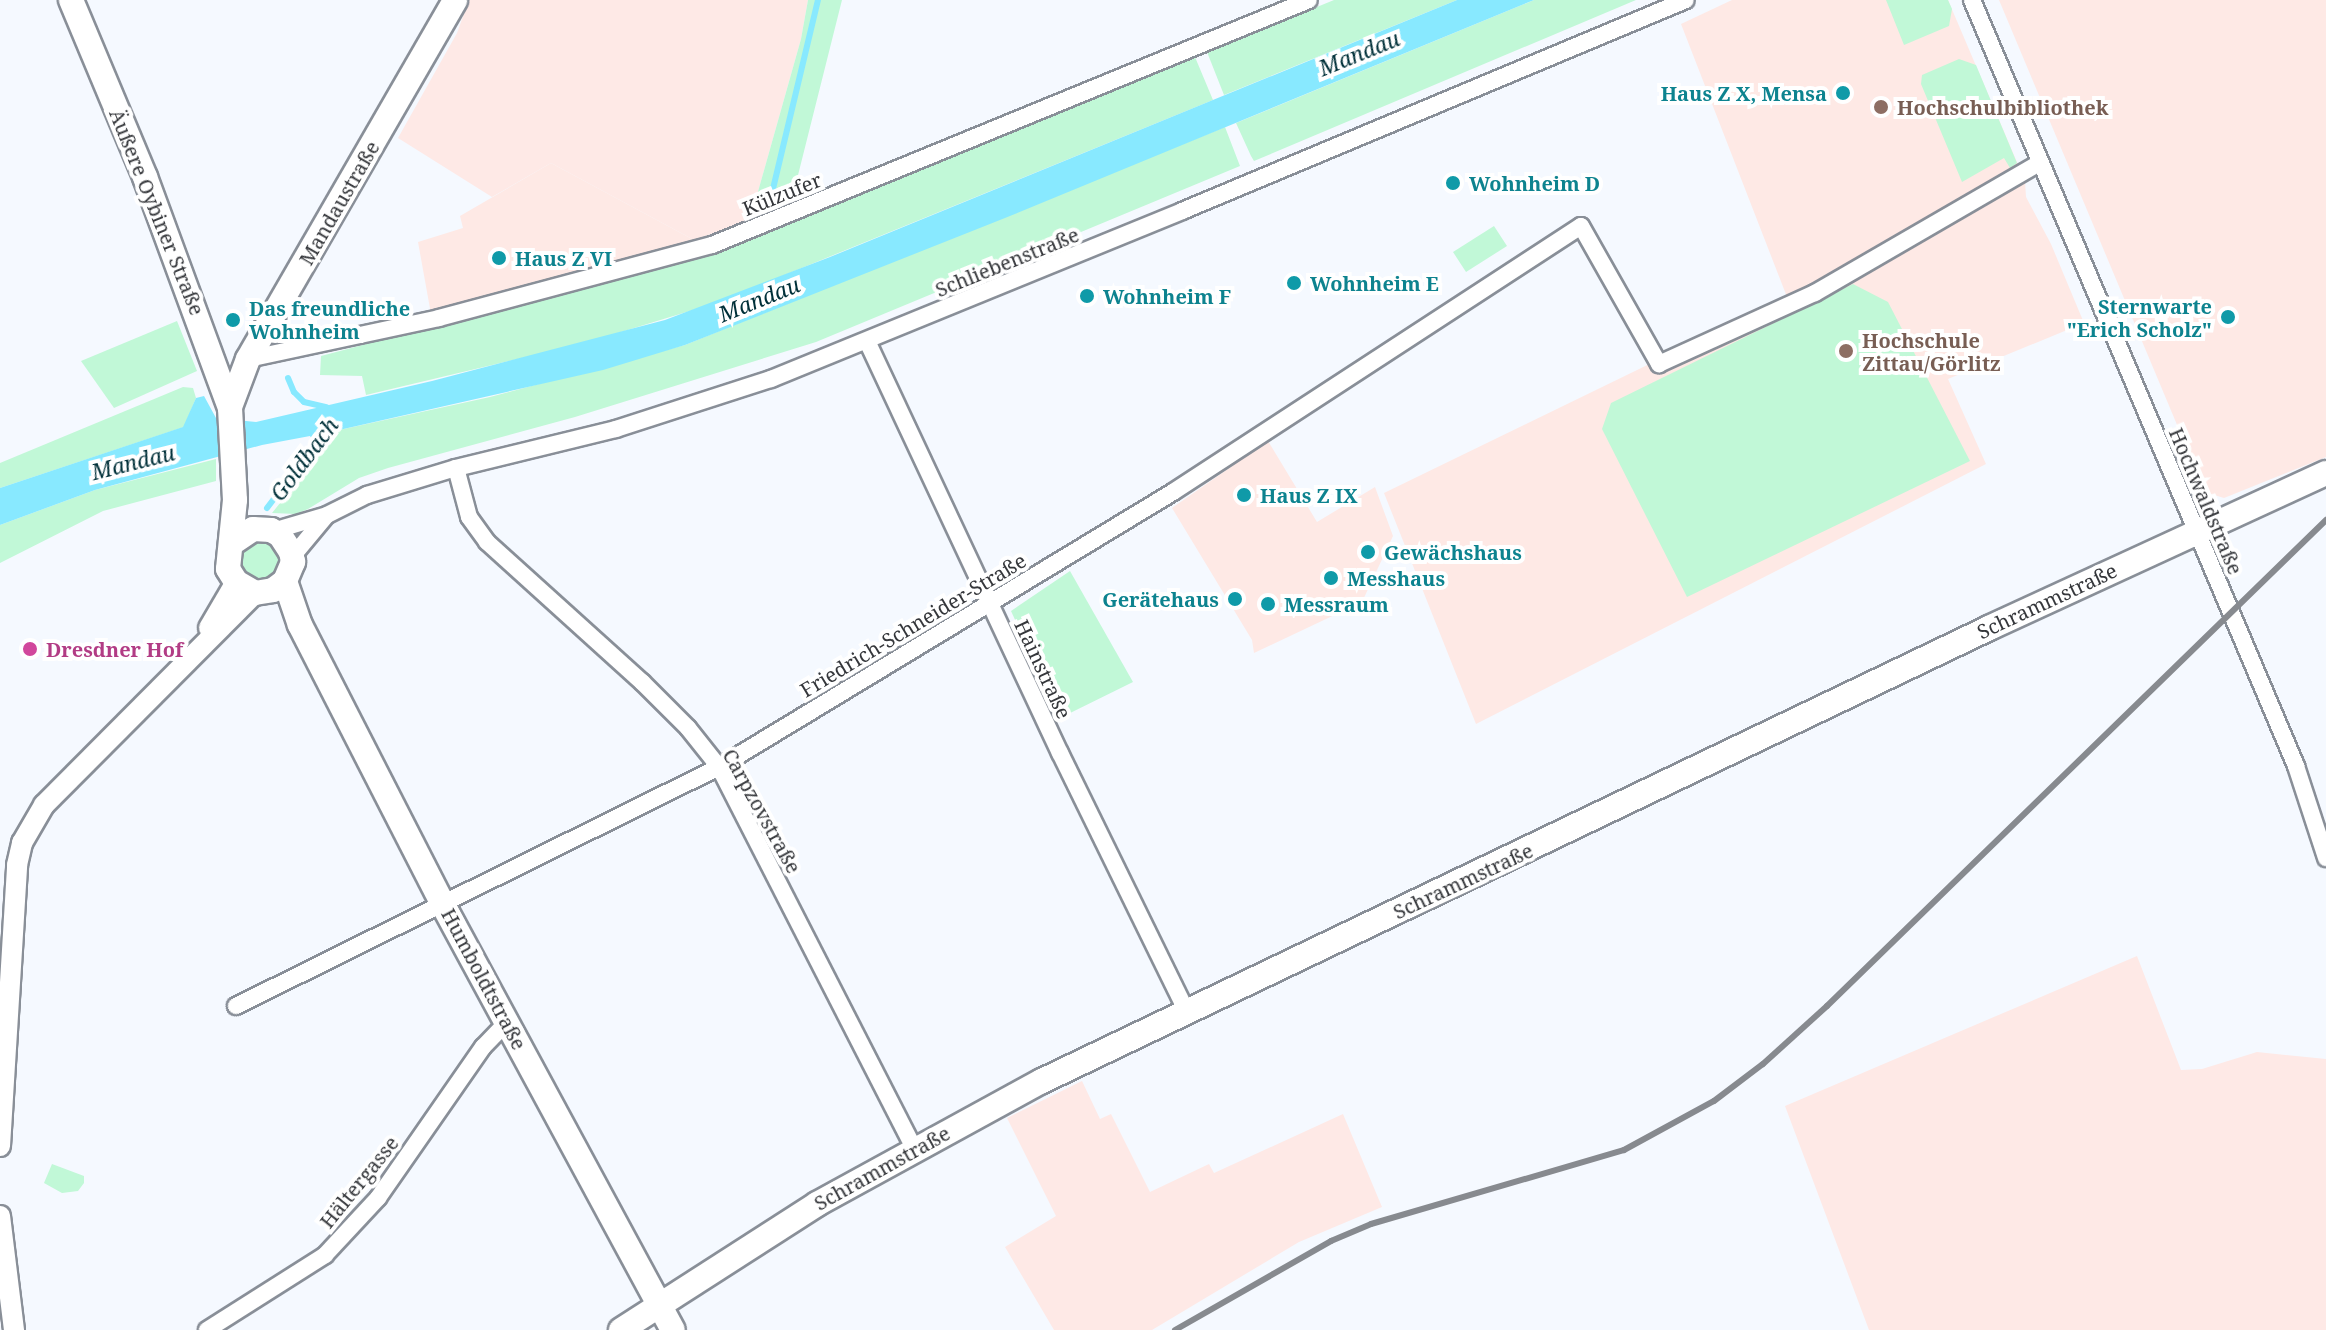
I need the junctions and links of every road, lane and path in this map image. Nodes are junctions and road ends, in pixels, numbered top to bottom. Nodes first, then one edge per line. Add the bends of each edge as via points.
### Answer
1 (71, 0) edge
2 (455, 0) edge
3 (1309, 0) edge
4 (1686, 0) edge
5 (1972, 0) edge
6 (2039, 163) junction
7 (867, 341) junction
8 (236, 372) junction
9 (456, 468) junction
10 (2326, 473) edge
11 (235, 500) junction
12 (327, 515) junction
13 (267, 529) junction
14 (2198, 532) junction
15 (232, 543) junction
16 (292, 557) junction
17 (260, 587) junction
18 (990, 601) junction
19 (719, 767) junction
20 (2326, 858) edge
21 (442, 903) junction
22 (236, 1006) dead end
23 (1187, 1012) junction
24 (507, 1022) junction
25 (0, 1146) edge
26 (914, 1148) junction
27 (0, 1216) edge
28 (659, 1304) junction
29 (14, 1330) edge
30 (207, 1330) edge
31 (621, 1330) edge
32 (673, 1330) edge

1 - 8 main road, Äußere Oybiner Straße via 145,177
2 - 8 main road, Mandaustraße
3 - 8 street, Külzufer via 712,245
4 - 7 street, Schliebenstraße
5 - 6 street, Hochwaldstraße
6 - 14 street, Hochwaldstraße
6 - 18 street, Friedrich-Schneider-Straße via 1815,293 1659,364 1581,226 1173,492
7 - 9 street, Schliebenstraße via 616,429
7 - 18 street, Hainstraße
8 - 11 main road, Mandaustraße via 231,418
9 - 12 street, Schliebenstraße via 367,495
9 - 19 street, Carpzovstraße via 469,517 487,542 642,682
10 - 14 main road, Schrammstraße
11 - 13 main road
11 - 15 main road, Mandaustraße
12 - 13 street, Schliebenstraße
12 - 16 street, Schliebenstraße
13 - 15 main road via 246,531
13 - 16 main road via 287,542
14 - 20 street, Hochwaldstraße via 2296,766
14 - 23 main road, Schrammstraße
15 - 17 main road via 227,561
16 - 17 main road
17 - 21 main road, Humboldtstraße via 300,625
17 - 25 street via 44,805 22,843
18 - 19 street, Friedrich-Schneider-Straße
18 - 23 street, Hainstraße
19 - 21 street, Friedrich-Schneider-Straße
19 - 26 street, Carpzovstraße
21 - 22 street, Friedrich-Schneider-Straße
21 - 24 main road, Humboldtstraße
23 - 26 main road, Schrammstraße
24 - 28 main road, Humboldtstraße
24 - 30 street, Hältergasse via 483,1047 378,1198 325,1255
26 - 28 main road, Schrammstraße
27 - 29 street
28 - 31 main road, Schrammstraße
28 - 32 main road, Humboldtstraße

